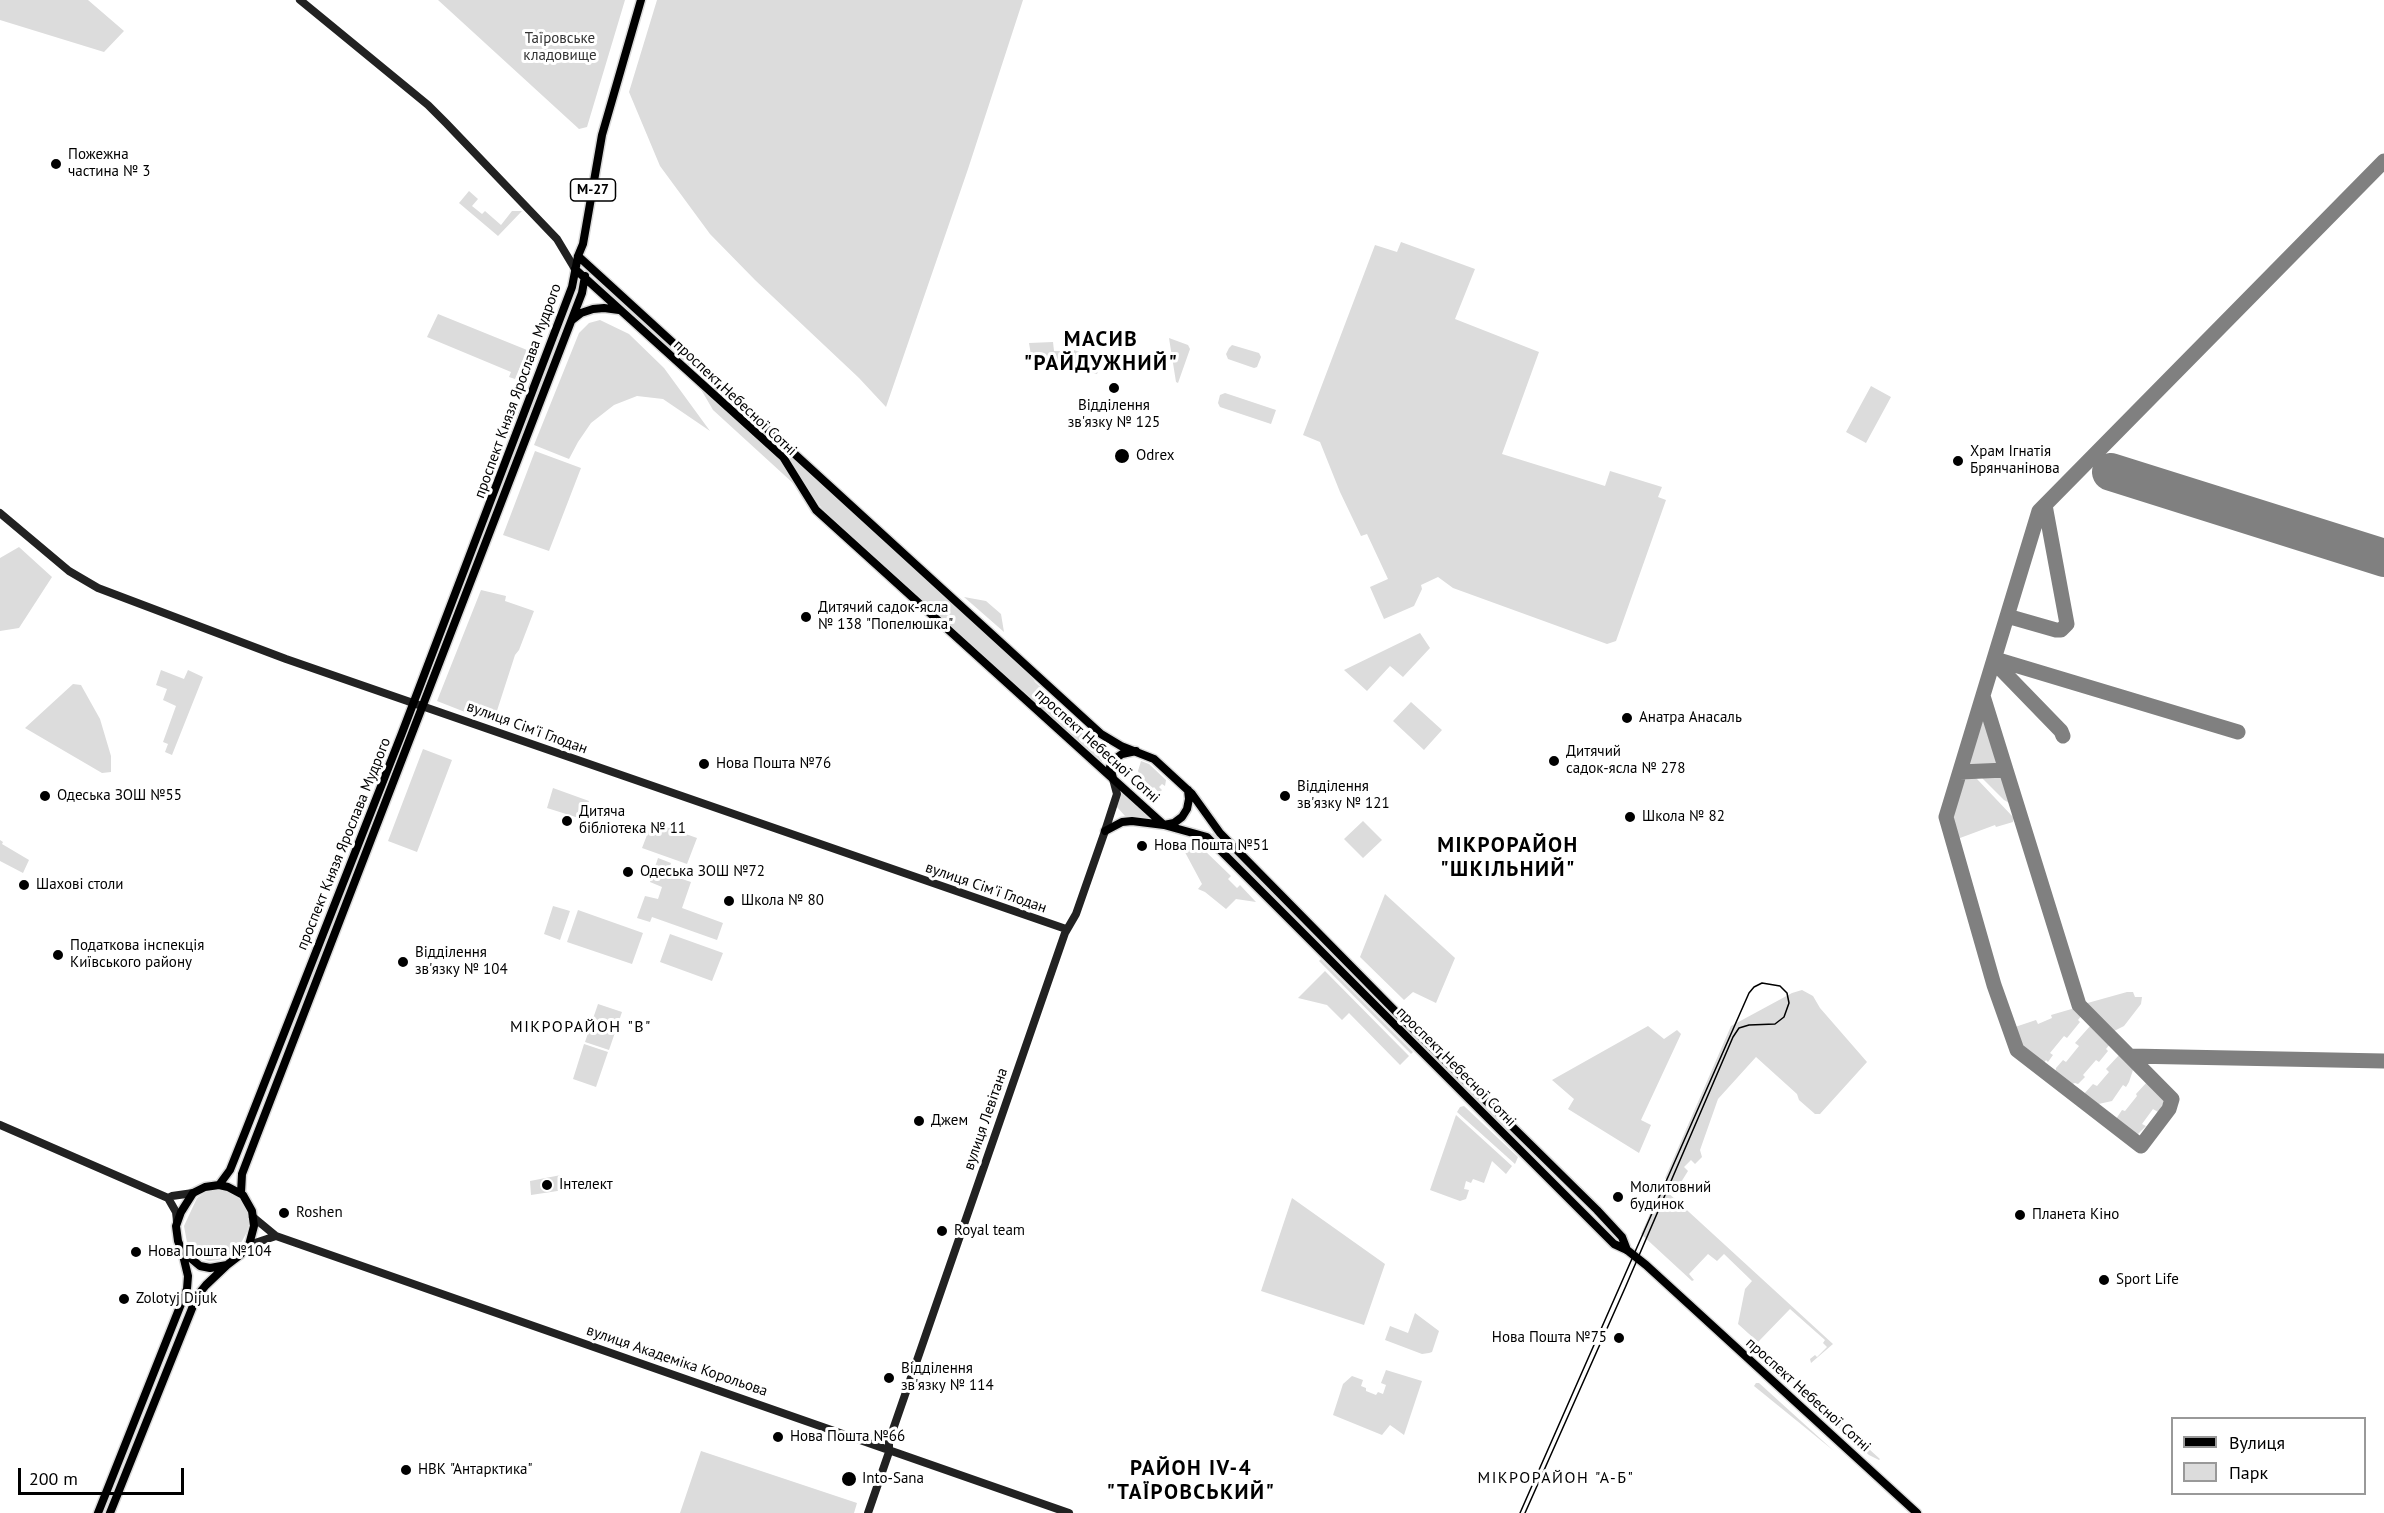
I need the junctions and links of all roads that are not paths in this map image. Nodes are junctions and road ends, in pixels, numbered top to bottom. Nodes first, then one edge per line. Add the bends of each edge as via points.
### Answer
1 (300, 0) edge
2 (641, 0) edge
3 (561, 244) junction
4 (583, 244) junction
5 (578, 256) junction
6 (585, 262) junction
7 (575, 269) junction
8 (585, 279) junction
9 (621, 310) junction
10 (572, 320) junction
11 (0, 513) edge
12 (414, 702) junction
13 (423, 706) junction
14 (1136, 751) junction
15 (1113, 778) junction
16 (1188, 790) junction
17 (1164, 825) junction
18 (1105, 831) junction
19 (345, 875) junction
20 (356, 879) junction
21 (1066, 930) junction
22 (1405, 1021) junction
23 (1398, 1028) junction
24 (0, 1125) edge
25 (219, 1185) junction
26 (241, 1193) junction
27 (193, 1194) junction
28 (168, 1198) junction
29 (253, 1217) junction
30 (177, 1221) junction
31 (276, 1236) junction
32 (249, 1245) junction
33 (1627, 1250) junction
34 (182, 1251) junction
35 (227, 1265) junction
36 (889, 1452) junction
37 (98, 1513) edge
38 (110, 1513) edge
39 (868, 1513) edge
40 (1069, 1513) edge
41 (1917, 1513) edge

1 - 3 main road, проспект Небесної Сотні via 428,105
2 - 4 main road, М-27 via 602,135
3 - 5 main road, проспект Небесної Сотні
3 - 7 main road, проспект Небесної Сотні
4 - 5 main road, проспект Князя Ярослава Мудрого
4 - 6 main road, проспект Князя Ярослава Мудрого
5 - 6 main road, проспект Небесної Сотні
5 - 7 main road, проспект Князя Ярослава Мудрого
6 - 8 main road, проспект Князя Ярослава Мудрого
6 - 14 main road, проспект Небесної Сотні via 1101,734
7 - 8 main road, проспект Небесної Сотні
7 - 12 main road, проспект Князя Ярослава Мудрого via 572,287
8 - 9 main road, проспект Небесної Сотні
8 - 10 main road, проспект Князя Ярослава Мудрого
9 - 10 main road via 593,309
9 - 15 main road, проспект Небесної Сотні via 783,457 816,510
10 - 13 main road, проспект Князя Ярослава Мудрого
11 - 12 main road, вулиця Сім'ї Глодан via 69,571 98,588 241,643
12 - 13 main road, вулиця Сім'ї Глодан
12 - 19 main road, проспект Князя Ярослава Мудрого
13 - 20 main road, проспект Князя Ярослава Мудрого
13 - 21 main road, вулиця Сім'ї Глодан
14 - 15 main road, вулиця Левітана via 1112,761
14 - 16 main road, проспект Небесної Сотні via 1154,759
15 - 17 main road, проспект Небесної Сотні
15 - 18 main road, вулиця Левітана via 1117,794
16 - 17 main road via 1187,809 1180,819
16 - 22 main road, проспект Небесної Сотні via 1220,832
17 - 18 main road via 1132,821
17 - 23 main road, проспект Небесної Сотні via 1207,837
18 - 21 main road, вулиця Левітана via 1076,914
19 - 20 main road
19 - 25 main road, проспект Князя Ярослава Мудрого via 241,1143
20 - 26 main road, проспект Князя Ярослава Мудрого via 242,1174
21 - 36 main road, вулиця Левітана via 889,1441
22 - 23 main road
22 - 33 main road, проспект Небесної Сотні via 1603,1217 1622,1237
23 - 33 main road, проспект Небесної Сотні via 1614,1244
24 - 28 main road
25 - 26 main road
25 - 27 main road
26 - 29 main road
27 - 28 main road
27 - 30 main road
28 - 30 main road
29 - 31 main road, вулиця Академіка Корольова
29 - 32 main road
30 - 34 main road
31 - 32 main road
31 - 36 main road, вулиця Академіка Корольова
32 - 35 main road
33 - 41 main road, проспект Небесної Сотні
34 - 35 main road via 200,1266
34 - 37 main road via 187,1289
35 - 38 main road via 197,1296
36 - 39 main road, вулиця Левітана
36 - 40 main road, вулиця Академіка Корольова

